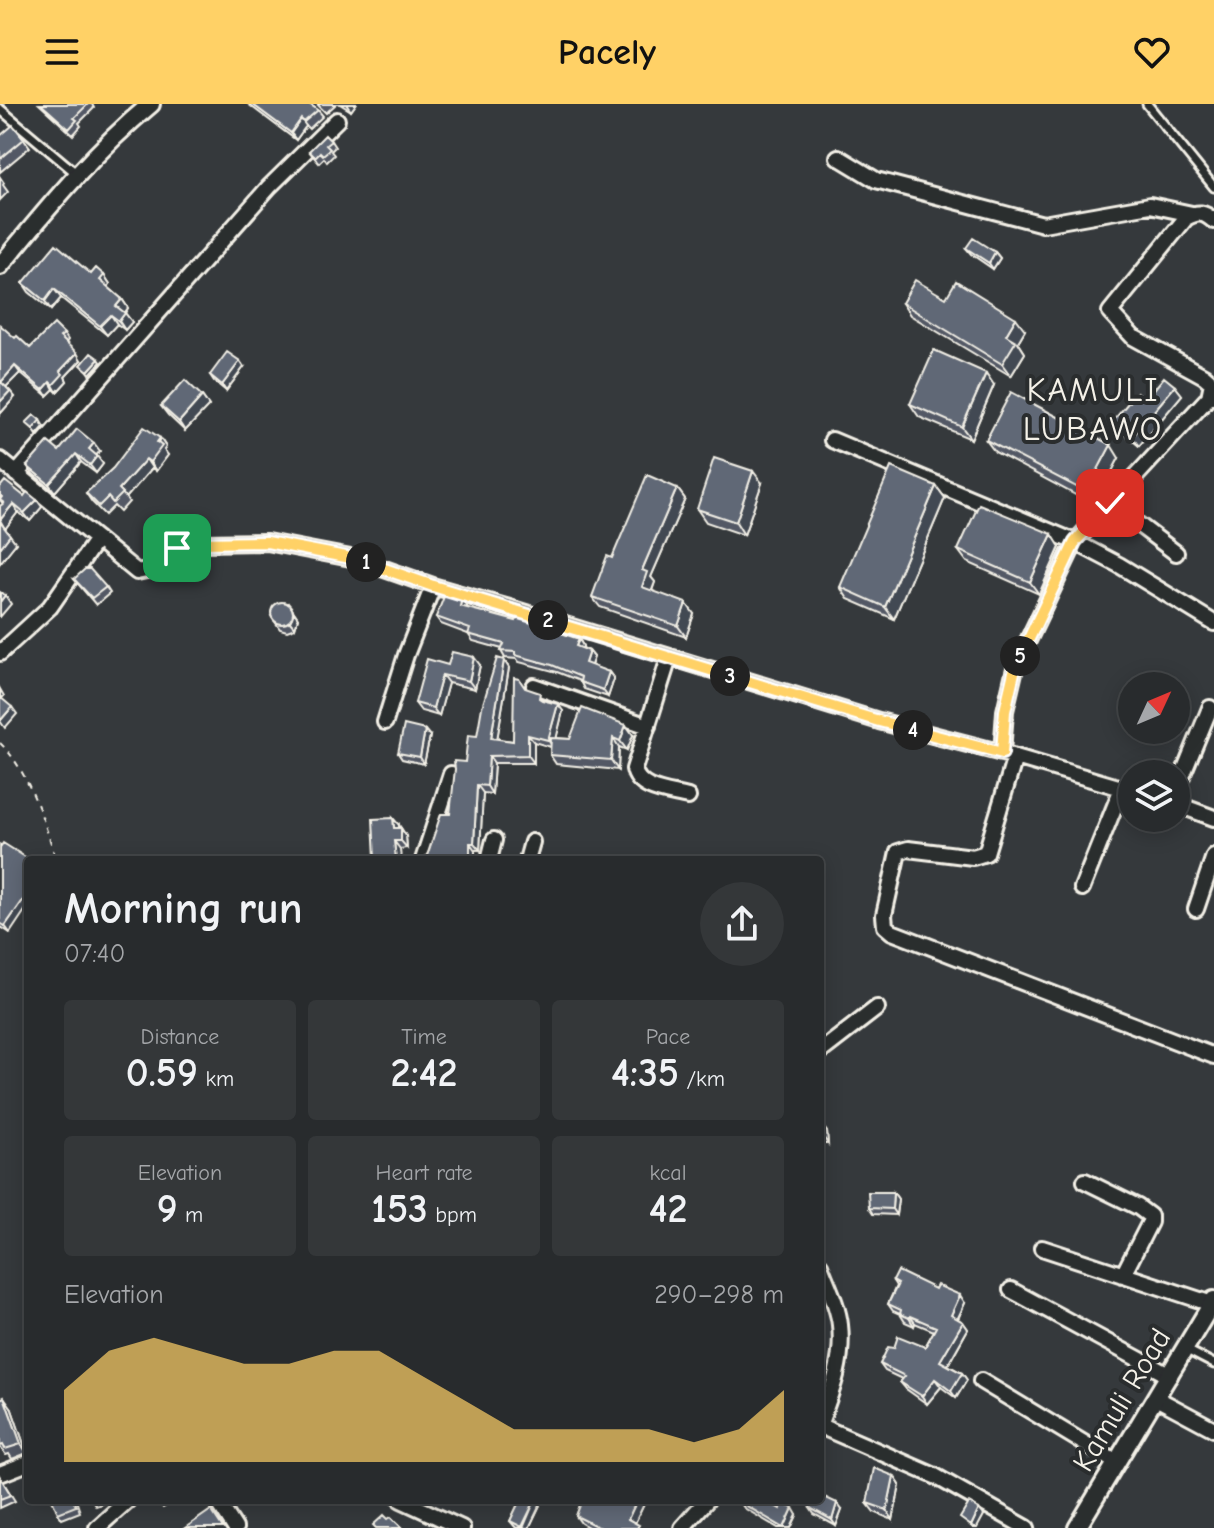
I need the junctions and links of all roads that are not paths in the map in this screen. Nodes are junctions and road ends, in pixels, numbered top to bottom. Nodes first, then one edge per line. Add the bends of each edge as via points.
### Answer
1 (151, 104) edge
2 (1147, 104) edge
3 (0, 109) edge
4 (337, 120) dead end
5 (838, 157) dead end
6 (77, 174) junction
7 (1214, 187) edge
8 (1192, 214) junction
9 (1214, 221) edge
10 (0, 266) edge
11 (832, 440) dead end
12 (0, 460) edge
13 (16, 474) junction
14 (1110, 503) junction
15 (97, 539) junction
16 (1075, 542) junction
17 (1176, 553) dead end
18 (433, 586) junction
19 (1214, 623) edge
20 (0, 653) edge
21 (669, 658) junction
22 (534, 686) dead end
23 (1210, 708) dead end
24 (385, 722) dead end
25 (648, 726) junction
26 (1009, 755) junction
27 (1189, 760) edge
28 (451, 774) edge
29 (1118, 787) edge
30 (688, 797) dead end
31 (1190, 809) edge
32 (1118, 810) edge
33 (1214, 818) edge
34 (494, 840) dead end
35 (532, 842) dead end
36 (424, 856) edge
37 (490, 856) edge
38 (528, 856) edge
39 (1214, 856) edge
40 (1082, 888) dead end
41 (1196, 909) dead end
42 (877, 1008) dead end
43 (824, 1048) edge
44 (1214, 1056) edge
45 (1085, 1181) dead end
46 (1042, 1248) dead end
47 (1123, 1275) junction
48 (824, 1276) edge
49 (1011, 1290) dead end
50 (1213, 1302) edge
51 (1185, 1349) junction
52 (1214, 1364) edge
53 (1170, 1376) junction
54 (981, 1381) dead end
55 (1156, 1398) junction
56 (824, 1414) edge
57 (824, 1427) edge
58 (1214, 1429) edge
59 (1117, 1463) junction
60 (24, 1465) edge
61 (0, 1474) edge
62 (124, 1504) edge
63 (220, 1504) edge
64 (410, 1504) edge
65 (703, 1504) edge
66 (97, 1528) edge
67 (235, 1528) edge
68 (462, 1528) edge
69 (682, 1528) edge
70 (1027, 1528) edge
71 (1077, 1528) edge

1 - 6 street
2 - 7 lane
3 - 6 lane
4 - 13 street via 269,187
5 - 8 street via 876,180 1043,224 1150,205
6 - 10 street
8 - 9 street
8 - 14 street via 1110,312 1133,337 1204,376 1212,383 1209,397
11 - 16 street
12 - 13 street
13 - 15 street
14 - 16 street
14 - 17 street
15 - 18 street via 137,572 188,545 267,542 356,559
15 - 20 street via 50,607
16 - 19 street
16 - 26 street via 1015,668 1005,711
18 - 21 street
18 - 24 street
21 - 25 street
21 - 26 street
22 - 25 street
23 - 27 street
25 - 30 street via 635,776 643,785
26 - 29 street
26 - 44 street via 986,853 973,857 898,852 885,926
28 - 36 street
31 - 33 street
32 - 40 street
34 - 37 street
35 - 38 street
39 - 41 street
42 - 43 street
45 - 47 street via 1150,1216
46 - 47 street
47 - 50 street
48 - 56 street via 840,1322 841,1353
49 - 53 street
50 - 51 street, Kamuli Road
51 - 52 lane
51 - 53 street, Kamuli Road
53 - 55 street, Kamuli Road
54 - 59 street
55 - 58 street
55 - 59 street, Kamuli Road
57 - 70 street via 935,1476
59 - 71 street, Kamuli Road
60 - 61 street
62 - 66 street
63 - 67 street
64 - 68 street
65 - 69 street

